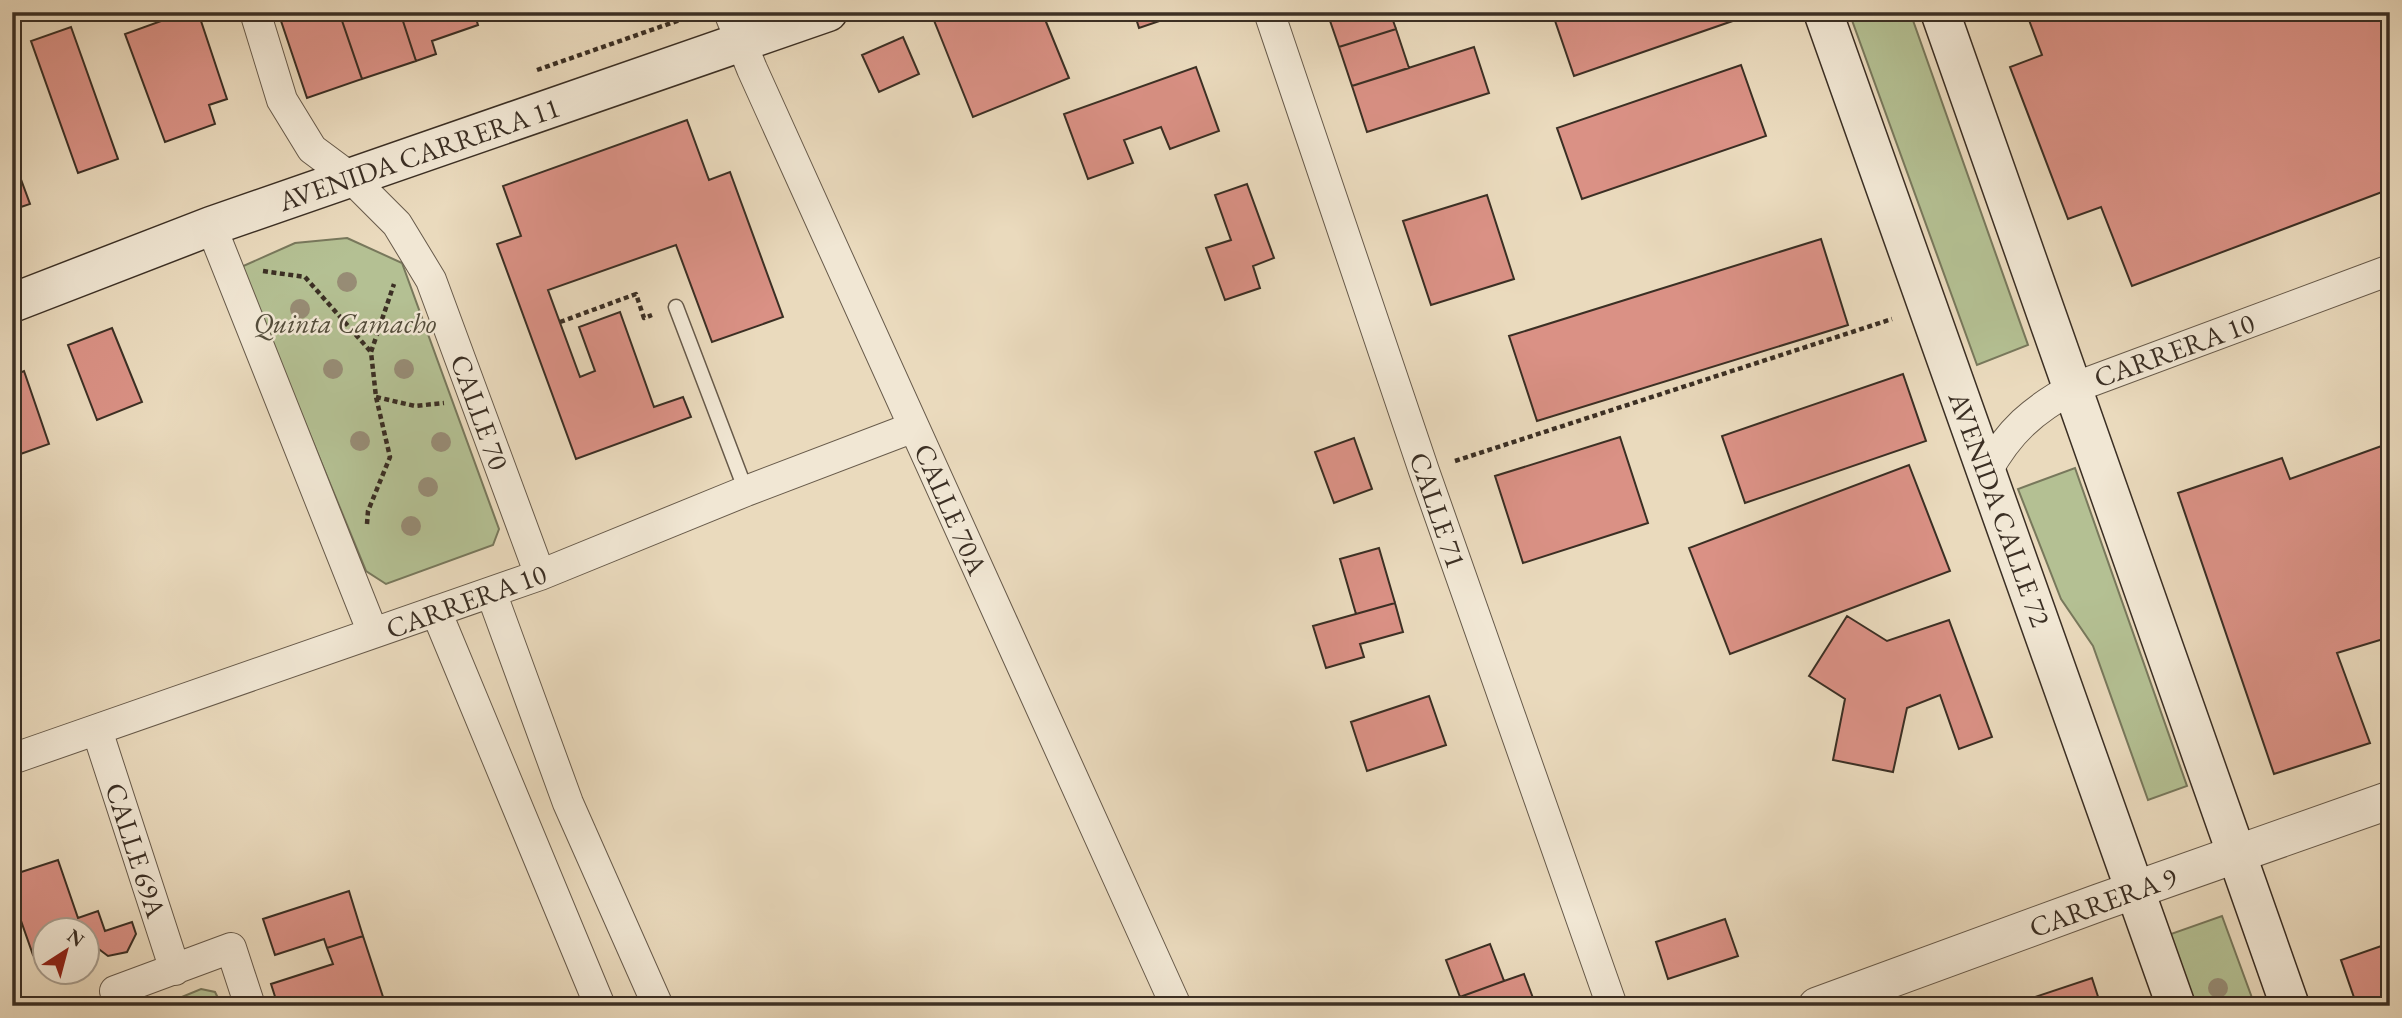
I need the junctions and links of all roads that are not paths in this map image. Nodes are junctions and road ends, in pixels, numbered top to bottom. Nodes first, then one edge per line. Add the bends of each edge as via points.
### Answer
1 (255, 12) edge
2 (828, 12) edge
3 (1269, 12) edge
4 (1823, 12) edge
5 (1940, 12) edge
6 (735, 28) edge
7 (351, 178) junction
8 (214, 233) junction
9 (2390, 270) edge
10 (12, 303) edge
11 (676, 307) road end
12 (2073, 388) junction
13 (914, 427) junction
14 (1987, 471) junction
15 (746, 491) junction
16 (540, 575) junction
17 (491, 592) junction
18 (436, 611) junction
19 (373, 634) junction
20 (97, 730) junction
21 (12, 759) edge
22 (2390, 800) edge
23 (568, 803) junction
24 (523, 822) junction
25 (2238, 853) junction
26 (2136, 889) junction
27 (175, 970) junction
28 (651, 1003) edge
29 (120, 1006) edge
30 (250, 1006) edge
31 (600, 1006) edge
32 (1176, 1006) edge
33 (1612, 1006) edge
34 (1817, 1006) edge
35 (2176, 1006) edge
36 (2290, 1006) edge

1 - 7 street, CALLE 70 via 282,100 312,149
2 - 6 main road, AVENIDA CARRERA 11
3 - 33 street, CALLE 71
4 - 14 main road, AVENIDA CALLE 72
5 - 12 main road
6 - 7 main road, AVENIDA CARRERA 11
6 - 13 street, CALLE 70A
7 - 8 main road, AVENIDA CARRERA 11
7 - 16 street, CALLE 70 via 397,224 431,280
8 - 10 main road, AVENIDA CARRERA 11
8 - 19 street
9 - 12 street, CARRERA 10
11 - 15 lane
12 - 14 street, CARRERA 10 via 2019,425
12 - 25 main road
13 - 15 street, CARRERA 10
13 - 32 street, CALLE 70A
14 - 26 main road, AVENIDA CALLE 72
15 - 16 street, CARRERA 10
16 - 17 street, CARRERA 10
17 - 18 street, CARRERA 10
17 - 23 street
18 - 19 street, CARRERA 10
18 - 24 street
19 - 20 street, CARRERA 10
20 - 21 street, CARRERA 10
20 - 27 street, CALLE 69A
22 - 25 street, CARRERA 9
23 - 24 street
23 - 28 street
24 - 31 street
25 - 26 street, CARRERA 9
25 - 36 main road
26 - 34 street, CARRERA 9
26 - 35 main road, AVENIDA CALLE 72
27 - 29 street via 115,991
27 - 30 street via 231,948

